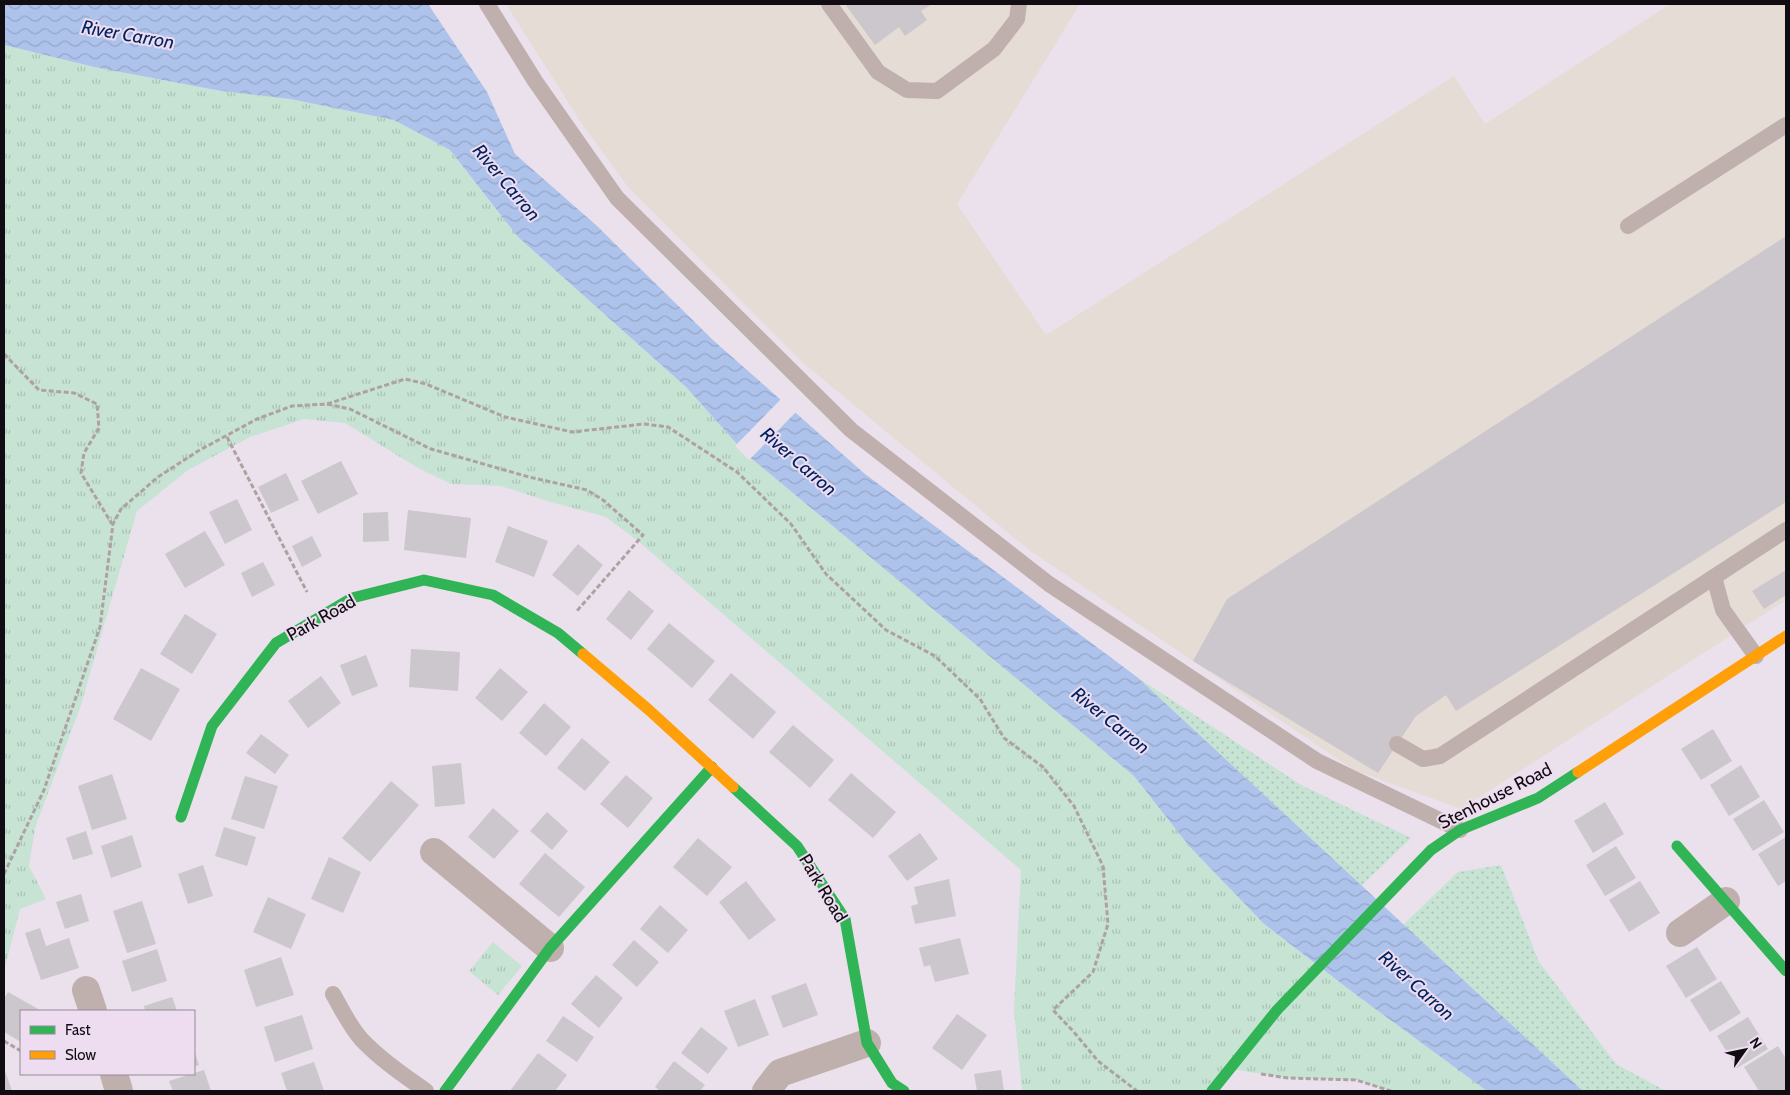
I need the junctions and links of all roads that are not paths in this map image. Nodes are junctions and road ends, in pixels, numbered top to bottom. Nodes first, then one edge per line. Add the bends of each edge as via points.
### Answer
1 (488, 4) edge
2 (829, 4) edge
3 (1019, 4) edge
4 (1786, 125) edge
5 (1628, 226) dead end
6 (1786, 530) edge
7 (1714, 577) junction
8 (1786, 636) edge
9 (1756, 656) junction
10 (1397, 744) dead end
11 (712, 768) junction
12 (181, 817) dead end
13 (1460, 830) junction
14 (1677, 846) dead end
15 (434, 852) dead end
16 (1726, 901) junction
17 (1680, 933) dead end
18 (550, 948) junction
19 (1786, 971) edge
20 (332, 994) dead end
21 (867, 1043) junction
22 (114, 1075) edge
23 (119, 1091) edge
24 (426, 1091) edge
25 (445, 1091) edge
26 (766, 1091) edge
27 (904, 1091) edge
28 (1212, 1091) edge

1 - 13 lane via 535,81 617,198 851,430 1073,600 1317,760
2 - 3 lane via 878,72 907,90 937,91 994,49 1017,19
4 - 5 lane
6 - 7 lane
7 - 9 lane via 1724,610
7 - 10 lane via 1440,756 1424,759
8 - 9 street, Stenhouse Road
9 - 13 street, Stenhouse Road via 1538,798
11 - 12 street, Park Road via 558,633 493,595 424,580 352,598 276,643 212,726
11 - 18 street
11 - 21 street, Park Road via 798,846 845,919
13 - 28 street, Stenhouse Road via 1431,850 1277,1010
14 - 16 street
15 - 18 street
16 - 17 street
16 - 19 street
18 - 25 street
20 - 24 lane via 361,1040
21 - 26 street via 780,1073
21 - 27 street, Park Road via 892,1083
22 - 23 street

